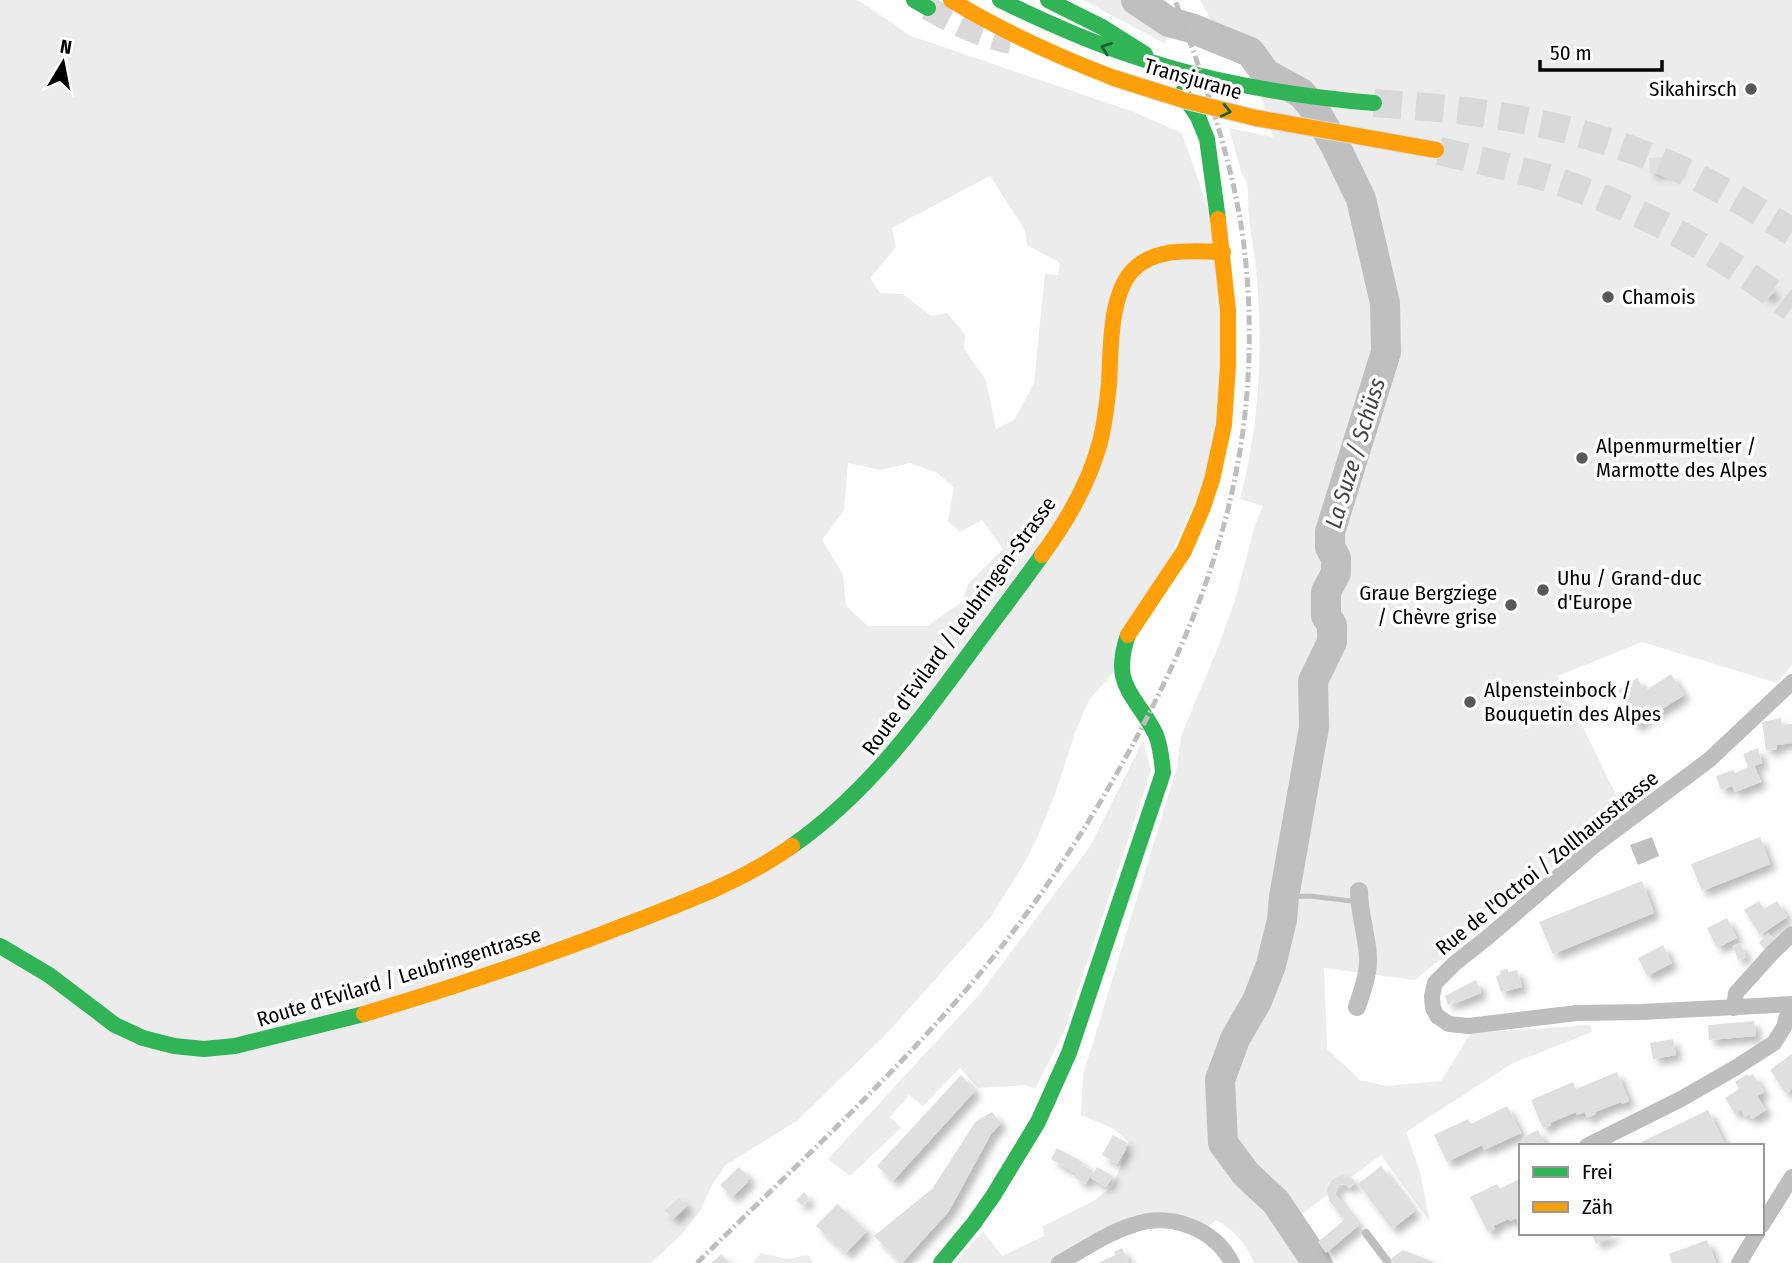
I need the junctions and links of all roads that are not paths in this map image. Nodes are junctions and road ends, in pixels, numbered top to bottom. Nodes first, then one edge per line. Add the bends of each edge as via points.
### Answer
1 (951, 0) edge
2 (1000, 0) edge
3 (1048, 0) edge
4 (1372, 103) tunnel mouth
5 (1181, 115) dead end
6 (1437, 150) tunnel mouth
7 (1212, 177) junction
8 (1223, 252) junction
9 (1792, 682) edge
10 (1792, 934) edge
11 (587, 941) joint
12 (0, 946) edge
13 (1791, 1004) edge
14 (1734, 1008) junction
15 (1591, 1144) edge
16 (1792, 1177) edge
17 (1764, 1222) edge
18 (1366, 1233) dead end
19 (1756, 1235) edge
20 (1387, 1261) dead end
21 (941, 1263) edge
22 (1059, 1263) edge
23 (1232, 1263) edge
24 (1739, 1263) edge

1 -> 6 main road, Transjurane, bridge via 1083,67 1185,101
4 -> 2 main road, Transjurane via 1291,95 1165,68 1086,40
3 - 7 main road via 1102,27 1164,70 1204,129
5 - 7 main road
7 - 8 main road
8 - 11 main road, Route d'Evilard / Leubringen-Strasse via 1160,255 1145,261 1125,279 1114,327 1105,425 1083,491 1050,544 886,763 838,811 778,856 729,884
8 - 21 main road via 1227,386 1212,480 1184,551 1129,631 1121,656 1127,689 1159,742 1164,765 1159,786 1086,1007 1054,1087 993,1196
9 - 14 street, Rue de l'Octroi / Zollhausstrasse via 1709,760 1595,845 1454,963 1435,983 1432,996 1437,1016 1448,1024 1468,1026 1577,1013
10 - 14 street via 1736,993
11 - 12 main road, Route d'Evilard / Leubringentrasse via 317,1028 230,1048 195,1049 142,1038 112,1024 60,983
13 - 14 street, Rue de l'Octroi / Zollhausstrasse
13 - 15 street via 1774,1042 1735,1069
16 - 17 street
18 - 20 lane
19 - 24 street
22 - 23 street via 1124,1228 1166,1221 1192,1226 1211,1237

